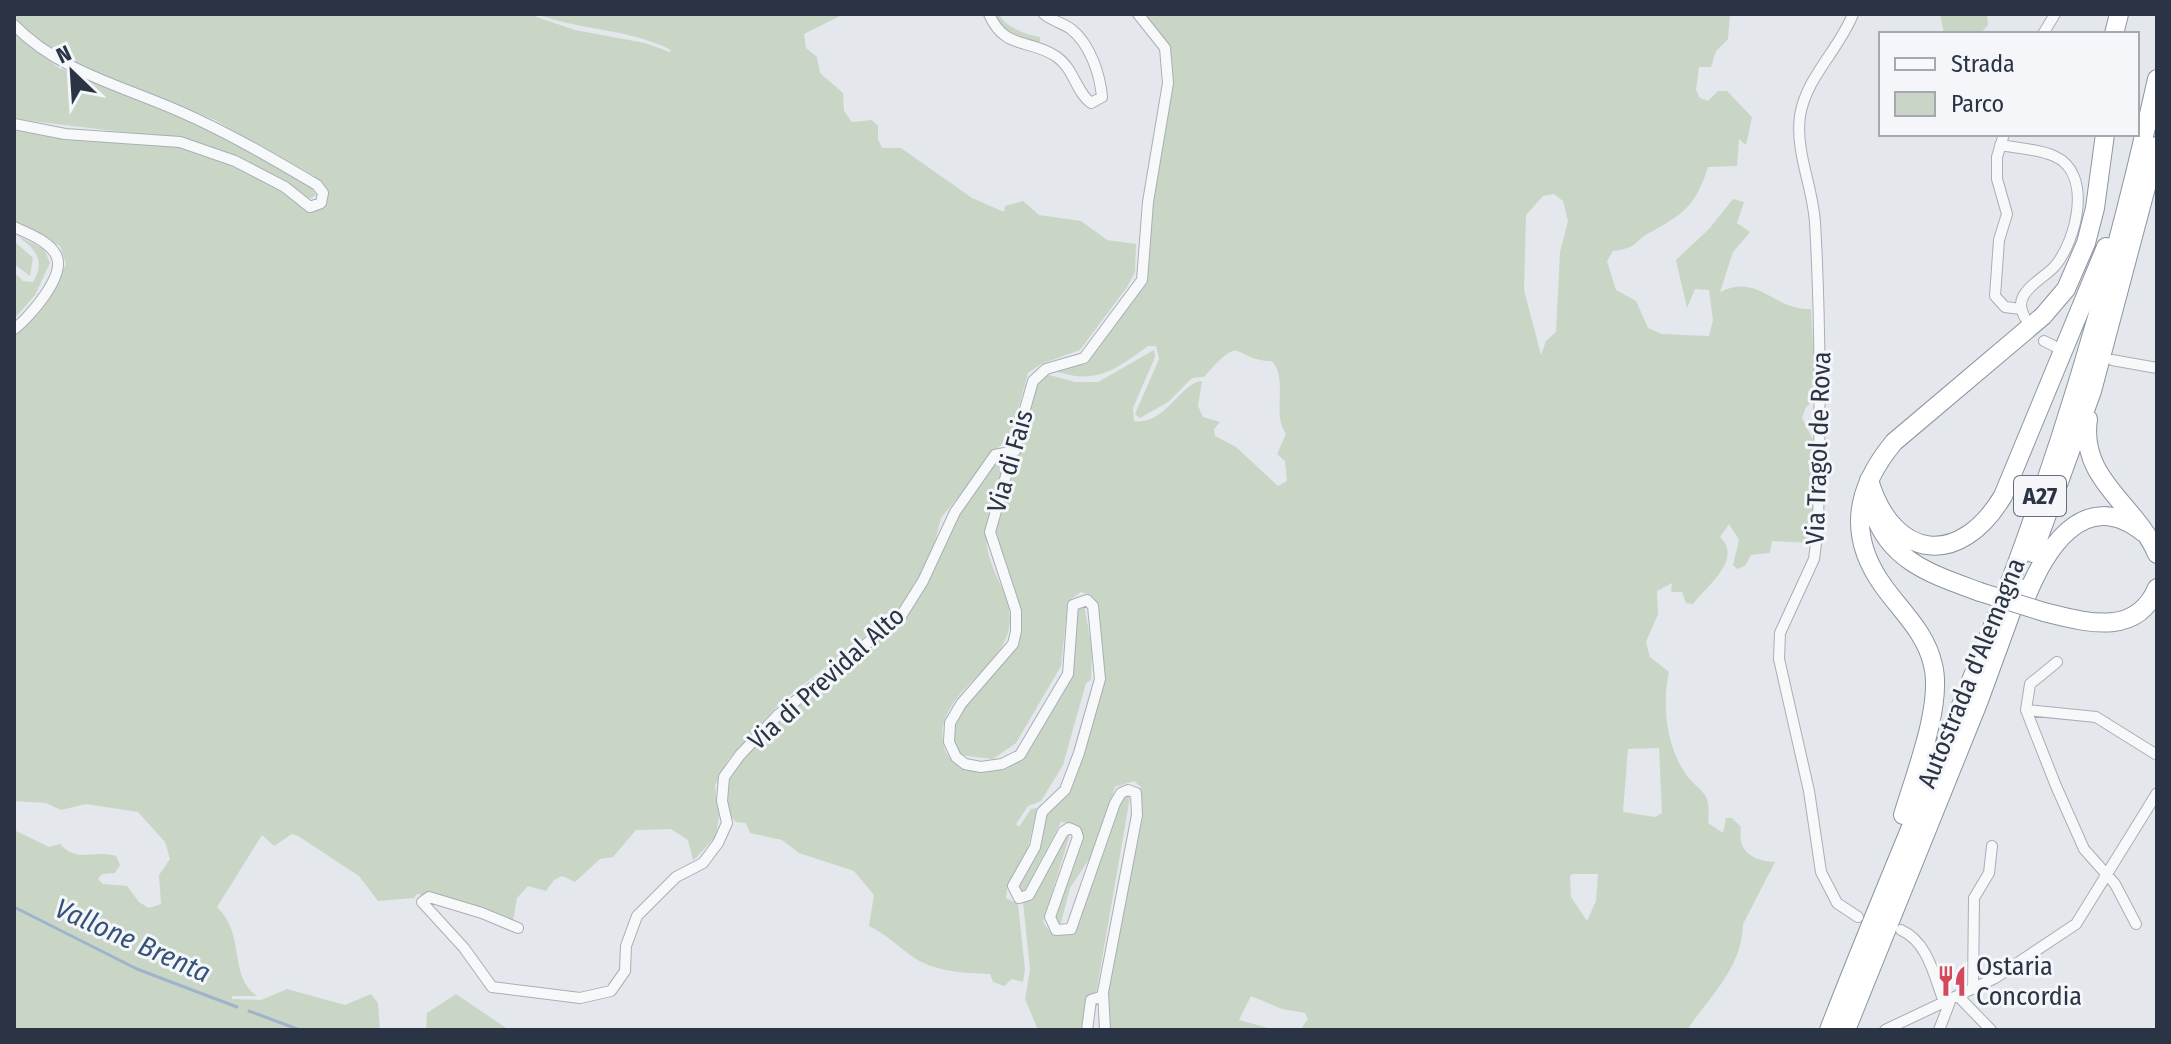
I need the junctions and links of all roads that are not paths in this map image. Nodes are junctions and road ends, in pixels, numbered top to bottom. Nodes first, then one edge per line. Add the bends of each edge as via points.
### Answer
1 (989, 14) edge
2 (1044, 14) edge
3 (1138, 14) edge
4 (1853, 14) edge
5 (2055, 14) edge
6 (14, 25) edge
7 (2044, 32) edge
8 (2157, 79) edge
9 (14, 124) edge
10 (2105, 136) edge
11 (2002, 139) edge
12 (2157, 146) edge
13 (2136, 174) junction
14 (14, 227) edge
15 (14, 329) edge
16 (2044, 341) dead end
17 (2068, 351) dead end
18 (2112, 360) dead end
19 (2157, 368) edge
20 (2092, 391) junction
21 (1015, 451) junction
22 (1869, 480) junction
23 (2144, 533) junction
24 (2157, 554) edge
25 (2157, 588) edge
26 (2057, 662) dead end
27 (1978, 703) junction
28 (2026, 710) junction
29 (2157, 755) edge
30 (2157, 793) edge
31 (1992, 846) dead end
32 (2107, 873) junction
33 (1880, 898) junction
34 (1858, 917) dead end
35 (2136, 924) dead end
36 (518, 928) dead end
37 (1901, 930) dead end
38 (1973, 989) junction
39 (1103, 996) junction
40 (1951, 999) junction
41 (1087, 1030) edge
42 (1105, 1030) edge
43 (1829, 1030) edge
44 (1846, 1030) edge
45 (1885, 1030) edge
46 (1939, 1030) edge
47 (1991, 1030) edge

1 - 2 street via 1008,40 1059,59 1083,97 1098,101 1101,87 1087,47 1070,28
3 - 21 street, Via di Fais via 1165,48 1168,83 1148,202 1142,280 1084,358 1046,369 1033,381
4 - 34 street, Via Tragol de Rova via 1806,91 1800,117 1802,156 1815,207 1821,330 1818,527 1814,559 1778,643 1821,872 1837,903
5 - 7 street
6 - 9 street via 66,66 219,130 317,185 323,193 321,203 310,207 235,161 180,142 65,134
8 - 13 highway, Autostrada d'Alemagna / A27
10 - 22 highway, A27 via 2095,208 2066,289 2043,316 1894,442
11 - 11 street via 2060,159 2077,189 2077,209 2064,252 2025,293 2023,314 1995,296 1999,240 2007,214 1997,179
12 - 20 highway, Autostrada d'Alemagna / A27
13 - 22 highway, A27 via 2003,496 1983,525 1959,543 1913,540 1885,515
13 - 33 highway, Autostrada d'Alemagna / A27 via 2076,392 2017,560
14 - 15 street via 46,244 58,264 43,299
16 - 17 street
18 - 19 street
20 - 23 highway, A27 via 2087,429 2093,463 2103,484
20 - 27 highway, Autostrada d'Alemagna / A27
21 - 36 street, Via di Previdal Alto via 995,455 955,512 901,616 778,715 740,755 724,777 727,823 718,843 703,863 676,877 637,916 626,946 625,971 611,991 580,998 492,987 422,902 429,897
21 - 39 street, Via di Fais via 990,532 1016,611 1016,631 1013,644 961,704 950,723 949,742 956,757 973,766 1002,764 1020,755 1068,674 1073,605 1087,600 1093,606 1100,679 1079,753 1065,790 1042,812 1035,847 1013,886 1019,898 1029,895 1063,832 1076,831 1050,917 1056,930 1071,929 1115,803 1121,793 1136,793 1137,815
22 - 25 highway, bridge via 1875,517 1903,558 1925,572 2095,624 2123,621 2145,607
22 - 33 highway, A27 via 1860,507 1864,549 1884,587 1918,630 1936,688
23 - 24 highway, A27
23 - 27 highway, A27 via 2113,516 2089,516 2074,524 2042,564
26 - 28 street via 2030,684
27 - 44 highway, Autostrada d'Alemagna / A27
28 - 29 street via 2096,717
28 - 32 street via 2084,849
30 - 32 street
31 - 38 street via 1989,873 1974,898
32 - 35 street
32 - 38 street via 2076,924
33 - 43 highway, Autostrada d'Alemagna / A27
37 - 40 street via 1924,950
38 - 40 street
39 - 41 street via 1091,1000
39 - 42 street, Via di Fais
40 - 45 street
40 - 46 street
40 - 47 street

